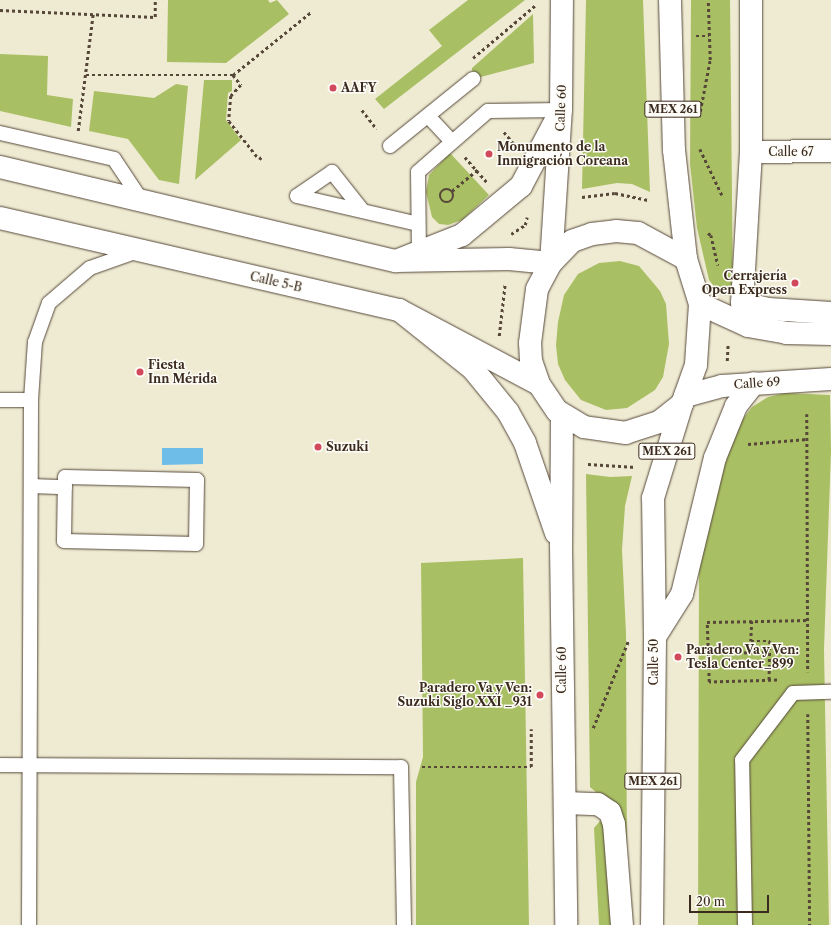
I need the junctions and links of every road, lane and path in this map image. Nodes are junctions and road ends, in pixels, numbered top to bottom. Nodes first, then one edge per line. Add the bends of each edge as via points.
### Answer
1 (155, 0) edge
2 (562, 0) edge
3 (670, 0) edge
4 (708, 0) edge
5 (751, 0) edge
6 (537, 5) dead end
7 (0, 10) edge
8 (311, 12) dead end
9 (93, 14) junction
10 (695, 36) dead end
11 (709, 36) junction
12 (468, 62) dead end
13 (86, 75) junction
14 (233, 75) junction
15 (473, 79) dead end
16 (362, 110) dead end
17 (561, 110) junction
18 (428, 116) junction
19 (698, 123) dead end
20 (78, 131) dead end
21 (0, 133) edge
22 (381, 135) dead end
23 (452, 142) junction
24 (698, 144) dead end
25 (390, 146) dead end
26 (831, 151) edge
27 (751, 152) junction
28 (263, 156) dead end
29 (0, 167) edge
30 (477, 170) junction
31 (452, 191) junction
32 (582, 197) dead end
33 (504, 200) junction
34 (649, 200) dead end
35 (725, 200) dead end
36 (142, 201) junction
37 (363, 210) dead end
38 (0, 218) edge
39 (418, 224) junction
40 (704, 231) dead end
41 (139, 250) junction
42 (419, 253) junction
43 (686, 260) junction
44 (396, 261) junction
45 (551, 263) junction
46 (720, 273) dead end
47 (506, 279) dead end
48 (700, 304) junction
49 (399, 310) junction
50 (831, 312) edge
51 (831, 334) edge
52 (499, 341) dead end
53 (728, 342) dead end
54 (727, 363) dead end
55 (831, 379) edge
56 (754, 383) junction
57 (539, 384) junction
58 (0, 400) edge
59 (31, 400) junction
60 (683, 400) junction
61 (807, 414) dead end
62 (562, 415) junction
63 (807, 439) junction
64 (740, 444) dead end
65 (588, 464) dead end
66 (636, 467) dead end
67 (31, 486) junction
68 (65, 487) junction
69 (561, 545) junction
70 (808, 620) junction
71 (752, 621) junction
72 (630, 636) dead end
73 (654, 637) junction
74 (769, 652) junction
75 (708, 653) junction
76 (808, 679) dead end
77 (769, 680) junction
78 (785, 680) dead end
79 (831, 692) edge
80 (808, 706) dead end
81 (593, 728) dead end
82 (531, 729) dead end
83 (0, 765) edge
84 (30, 765) junction
85 (401, 768) junction
86 (565, 803) junction
87 (29, 925) edge
88 (404, 925) edge
89 (566, 925) edge
90 (622, 925) edge
91 (652, 925) edge
92 (745, 925) edge
93 (810, 925) edge

1 - 9 path via 155,16
2 - 17 main road, Calle 60
3 - 43 main road, MEX 261 via 674,150
4 - 11 path
5 - 27 main road
6 - 12 path
7 - 9 path
8 - 14 path
9 - 13 path
10 - 11 path
11 - 19 path via 710,60
13 - 14 path
13 - 20 path
14 - 28 path via 241,85 231,96 229,120 259,159
15 - 18 lane
16 - 22 path
17 - 23 lane via 488,111
17 - 33 main road via 520,186
17 - 45 main road, Calle 60
18 - 23 lane
18 - 25 lane
21 - 36 lane via 114,160
23 - 30 path
23 - 39 lane via 418,172
24 - 35 path
26 - 27 main road, Calle 67
27 - 50 main road via 742,304 768,309
29 - 36 main road
30 - 31 path
30 - 33 path
31 - 31 path via 444,190 441,199 446,202 452,201
32 - 34 path via 615,193
33 - 42 main road via 462,235
36 - 44 main road
37 - 39 lane
38 - 41 main road, Calle 5-B
39 - 42 lane
40 - 46 path via 711,235
41 - 49 main road, Calle 5-B
41 - 59 lane via 90,268 49,304 35,342
42 - 44 main road
43 - 45 main road via 638,233 616,231 592,234 572,241
43 - 48 main road, Calle 50
44 - 45 main road via 509,259
45 - 57 main road via 537,289 532,316 531,361
47 - 52 path via 500,310
48 - 51 main road via 748,326 786,333
48 - 60 main road, Calle 50 via 696,365
49 - 57 main road, Calle 5-B
49 - 69 main road via 473,369 508,412 525,443
53 - 54 path
55 - 56 main road, Calle 69
56 - 60 main road, Calle 69 via 722,386
56 - 73 main road via 736,406 715,458 682,594
57 - 62 main road
58 - 59 lane
59 - 67 lane
60 - 62 main road via 659,422 626,433 584,427
60 - 73 main road, Calle 50 / MEX 261 via 653,498
61 - 63 path
62 - 69 main road, Calle 60
63 - 64 path
63 - 70 path
65 - 66 path
67 - 68 lane
67 - 84 lane
68 - 68 lane via 64,541 196,544 197,480 65,477
69 - 86 main road, Calle 60
70 - 71 path
70 - 76 path
71 - 74 path via 751,641 770,641
71 - 75 path via 707,622
72 - 81 path
73 - 91 main road, Calle 50 / MEX 261
74 - 75 path
74 - 77 path
75 - 77 path via 709,682
77 - 78 path
79 - 92 lane via 793,693 742,760
80 - 93 path
82 - 85 path via 531,767
83 - 84 lane
84 - 85 lane
84 - 87 lane
85 - 88 lane
86 - 89 main road, Calle 60
86 - 90 main road via 598,804 610,812 614,824

